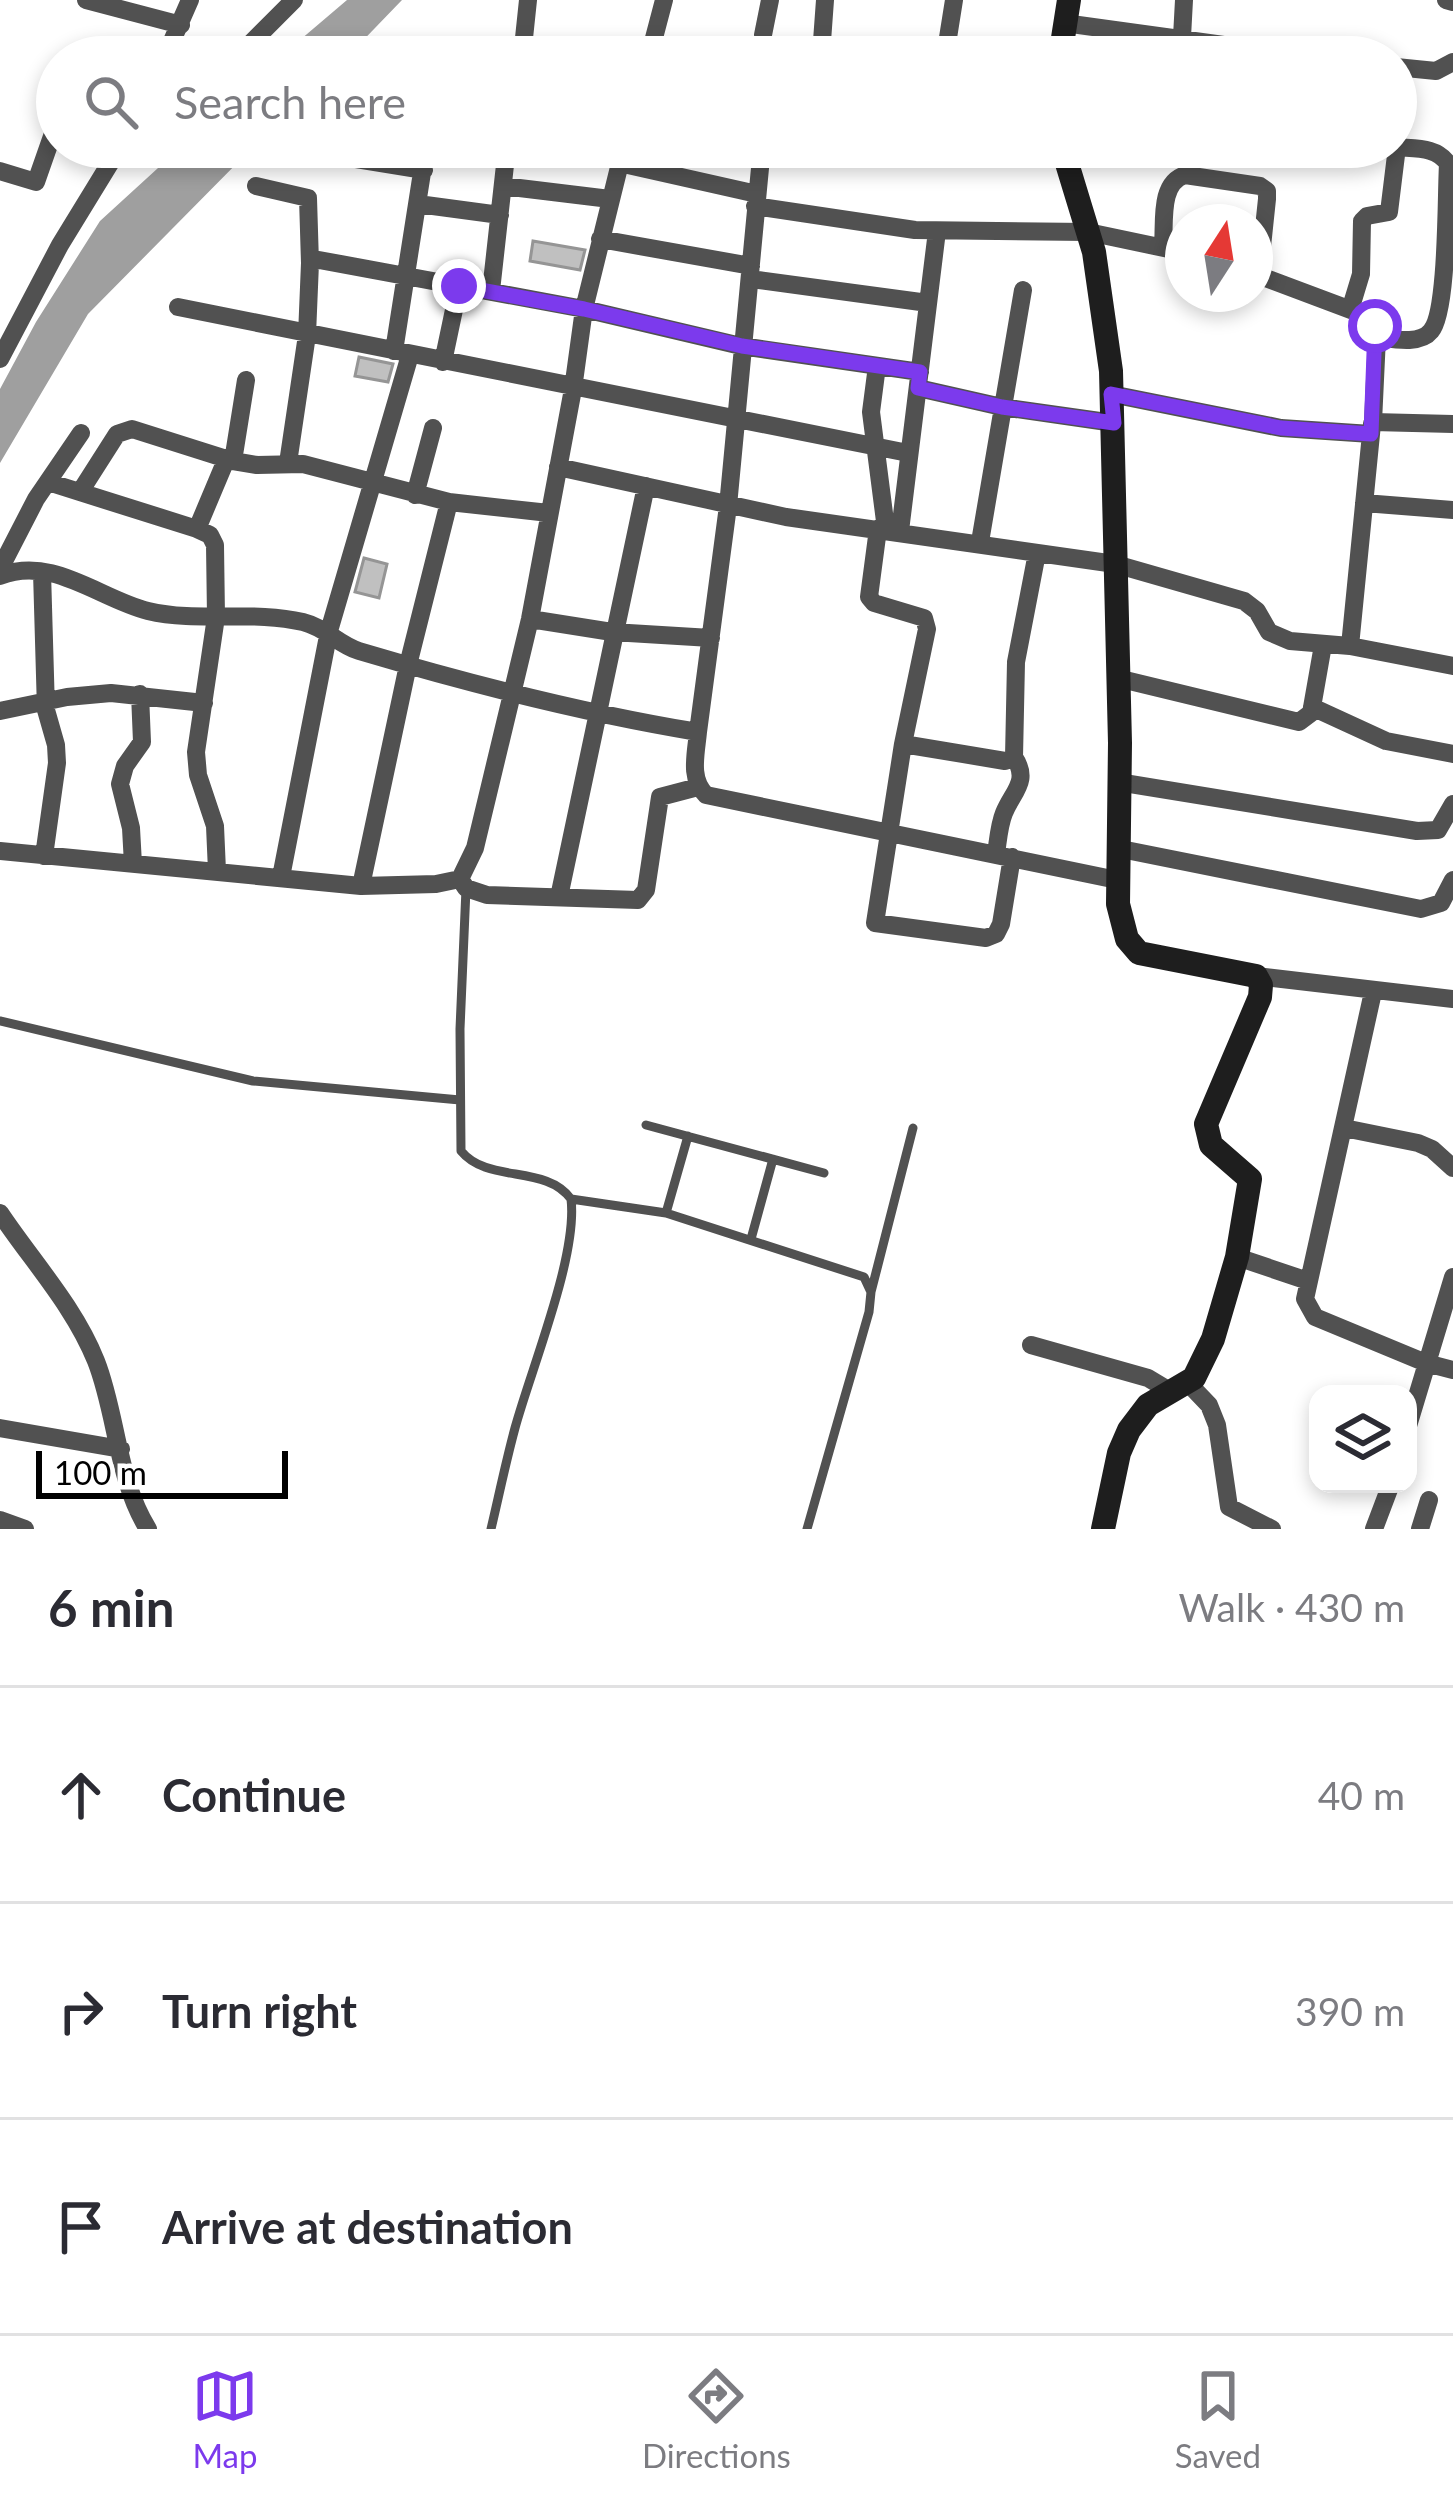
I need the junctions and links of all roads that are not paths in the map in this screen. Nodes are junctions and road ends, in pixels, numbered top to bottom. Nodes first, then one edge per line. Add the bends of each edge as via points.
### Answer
1 (86, 0) edge
2 (190, 0) edge
3 (294, 0) edge
4 (528, 0) edge
5 (770, 0) edge
6 (825, 0) edge
7 (954, 0) edge
8 (1184, 0) edge
9 (1067, 11) edge
10 (181, 25) junction
11 (763, 35) dead end
12 (176, 36) edge
13 (258, 36) edge
14 (524, 36) edge
15 (822, 36) edge
16 (948, 36) edge
17 (1178, 36) edge
18 (1182, 36) edge
19 (1453, 62) edge
20 (1417, 69) edge
21 (1417, 149) edge
22 (1449, 157) edge
23 (41, 168) edge
24 (107, 168) edge
25 (412, 168) edge
26 (505, 168) edge
27 (618, 168) edge
28 (660, 168) edge
29 (760, 168) edge
30 (1068, 168) edge
31 (1393, 168) edge
32 (424, 170) joint
33 (0, 171) edge
34 (256, 186) dead end
35 (503, 186) junction
36 (610, 199) junction
37 (756, 200) junction
38 (418, 204) junction
39 (1169, 204) edge
40 (1266, 204) edge
41 (500, 215) junction
42 (937, 231) junction
43 (1088, 232) junction
44 (600, 238) junction
45 (1165, 247) edge
46 (310, 263) junction
47 (751, 272) junction
48 (404, 276) junction
49 (1273, 280) edge
50 (459, 286) junction
51 (1448, 287) edge
52 (1023, 290) dead end
53 (491, 292) junction
54 (928, 303) junction
55 (178, 307) dead end
56 (1351, 307) junction
57 (584, 309) junction
58 (307, 335) junction
59 (1377, 337) junction
60 (742, 346) junction
61 (402, 353) junction
62 (0, 359) edge
63 (443, 362) junction
64 (877, 366) junction
65 (246, 380) dead end
66 (919, 380) junction
67 (573, 389) junction
68 (1111, 394) junction
69 (1002, 407) junction
70 (736, 419) junction
71 (1114, 423) junction
72 (1453, 424) edge
73 (433, 428) dead end
74 (1372, 428) junction
75 (81, 433) dead end
76 (874, 446) junction
77 (908, 453) junction
78 (230, 460) junction
79 (288, 463) junction
80 (558, 466) junction
81 (371, 481) junction
82 (47, 482) junction
83 (646, 486) junction
84 (80, 492) junction
85 (415, 495) junction
86 (449, 502) junction
87 (1364, 503) junction
88 (728, 506) junction
89 (1453, 510) edge
90 (549, 513) junction
91 (197, 529) junction
92 (888, 530) junction
93 (980, 542) junction
94 (1037, 553) junction
95 (1115, 563) junction
96 (0, 572) edge
97 (42, 572) junction
98 (215, 616) junction
99 (530, 620) junction
100 (328, 631) junction
101 (612, 632) junction
102 (711, 638) junction
103 (1323, 645) junction
104 (1350, 646) junction
105 (408, 664) junction
106 (1453, 666) edge
107 (1117, 678) junction
108 (510, 692) junction
109 (140, 694) junction
110 (204, 703) junction
111 (46, 704) junction
112 (1312, 707) junction
113 (0, 711) edge
114 (598, 716) junction
115 (698, 732) junction
116 (903, 744) junction
117 (1453, 754) edge
118 (1013, 757) junction
119 (1118, 782) junction
120 (698, 788) junction
121 (1453, 804) edge
122 (889, 831) junction
123 (1116, 848) junction
124 (0, 851) edge
125 (44, 856) junction
126 (1004, 856) junction
127 (133, 865) junction
128 (217, 871) junction
129 (281, 877) junction
130 (1117, 880) junction
131 (1453, 880) edge
132 (463, 884) junction
133 (361, 886) junction
134 (560, 897) junction
135 (1447, 906) edge
136 (1256, 976) junction
137 (1373, 992) junction
138 (1453, 999) edge
139 (0, 1021) edge
140 (460, 1100) junction
141 (646, 1125) dead end
142 (913, 1128) dead end
143 (1344, 1128) junction
144 (688, 1136) junction
145 (773, 1159) junction
146 (1453, 1168) edge
147 (824, 1173) dead end
148 (571, 1199) junction
149 (0, 1213) edge
150 (666, 1213) junction
151 (751, 1239) junction
152 (1237, 1257) junction
153 (1453, 1277) edge
154 (1309, 1281) junction
155 (871, 1292) junction
156 (1030, 1346) dead end
157 (1426, 1363) junction
158 (1453, 1370) edge
159 (1178, 1387) junction
160 (1417, 1394) edge
161 (0, 1428) edge
162 (121, 1449) junction
163 (1388, 1493) edge
164 (1430, 1500) dead end
165 (0, 1520) edge
166 (1234, 1521) edge
167 (25, 1529) edge
168 (148, 1529) edge
169 (491, 1529) edge
170 (807, 1529) edge
171 (1103, 1529) edge
172 (1272, 1529) edge
173 (1374, 1529) edge
174 (1420, 1529) edge

1 - 10 street
2 - 10 street
3 - 13 street
4 - 14 street
5 - 11 street
6 - 15 street
7 - 16 street
8 - 18 street
9 - 17 street
10 - 12 street
19 - 20 street
21 - 22 street
22 - 51 street
23 - 33 street via 36,182
24 - 62 street
25 - 32 street
26 - 35 street
27 - 36 street
28 - 37 street
29 - 37 street
30 - 43 street
31 - 56 street via 1388,212 1362,221
32 - 38 street
34 - 46 street via 308,198
35 - 36 street
35 - 41 street
36 - 44 street
37 - 42 street
37 - 47 street
38 - 41 street
38 - 48 street
39 - 40 street via 1168,189 1185,175 1260,186
41 - 53 street
42 - 43 street
42 - 54 street
43 - 45 street
43 - 68 street
44 - 47 street
44 - 57 street
46 - 48 street
46 - 58 street
47 - 54 street
47 - 60 street
48 - 50 street
48 - 61 street
49 - 56 street
50 - 53 street
50 - 63 street
51 - 59 street via 1427,336
52 - 69 street
53 - 57 street
54 - 66 street
55 - 58 street
56 - 59 street via 1367,316
57 - 60 street
57 - 67 street
58 - 61 street
58 - 79 street
59 - 74 street
60 - 64 street
60 - 70 street
61 - 63 street
61 - 81 street
63 - 67 street
64 - 66 street
64 - 76 street
65 - 78 street
66 - 69 street
66 - 77 street
67 - 70 street
67 - 80 street
68 - 71 street
68 - 74 street via 1281,428
69 - 71 street
69 - 93 street
70 - 76 street
70 - 88 street
71 - 95 street
72 - 74 street
73 - 85 street
74 - 87 street
75 - 82 street
76 - 77 street
76 - 92 street
77 - 92 street
78 - 79 street
78 - 84 street via 124,429
78 - 91 street
79 - 81 street
80 - 83 street
80 - 90 street
81 - 85 street
81 - 100 street
82 - 84 street
82 - 96 street
83 - 88 street
83 - 101 street
84 - 91 street
85 - 86 street
86 - 90 street
86 - 105 street
87 - 89 street
87 - 104 street
88 - 92 street
88 - 102 street
90 - 99 street
91 - 98 street via 215,544
92 - 93 street
92 - 116 street via 869,597 926,622
93 - 94 street
94 - 95 street
94 - 118 street via 1016,662
95 - 103 street via 1244,601 1275,636
95 - 107 street
96 - 97 street
97 - 98 street via 151,612
97 - 111 street
98 - 100 street via 285,619
98 - 110 street
99 - 101 street
99 - 108 street
100 - 105 street via 352,649
100 - 129 street
101 - 102 street
101 - 114 street
102 - 115 street
103 - 104 street
103 - 112 street
104 - 106 street
105 - 108 street
105 - 133 street
107 - 112 street via 1299,722
107 - 119 street
108 - 114 street
108 - 132 street
109 - 110 street
109 - 111 street
109 - 127 street via 142,742 120,784
110 - 128 street via 196,752
111 - 113 street
111 - 125 street via 57,763
112 - 117 street via 1386,741
114 - 115 street
114 - 134 street
115 - 120 street
116 - 118 street
116 - 122 street
118 - 126 street via 1022,774 1003,814
119 - 121 street via 1417,831 1438,830
119 - 123 street
120 - 122 street
120 - 134 street via 660,797 644,897
122 - 126 street
122 - 126 street via 874,916 883,927 996,934
123 - 130 street
123 - 135 street via 1375,902
124 - 125 street
125 - 127 street
126 - 130 street
127 - 128 street
128 - 129 street
129 - 133 street
130 - 136 street via 1127,939 1139,953
131 - 135 street
132 - 133 street
132 - 134 street via 487,895
132 - 140 lane
136 - 137 street
136 - 152 street via 1260,998 1206,1124 1210,1145 1250,1180
137 - 138 street
137 - 143 street
139 - 140 lane via 253,1081
140 - 148 lane via 461,1151 469,1160 551,1183
141 - 144 lane
142 - 155 lane
143 - 146 street via 1418,1143
143 - 154 street
144 - 145 lane
144 - 150 lane
145 - 147 lane
145 - 151 lane
148 - 150 lane
148 - 169 lane via 559,1284
149 - 162 street via 95,1358
150 - 151 lane
151 - 155 lane via 852,1270
152 - 154 street
152 - 159 street via 1213,1339 1198,1371
153 - 157 street
154 - 157 street via 1305,1299 1315,1317
155 - 170 lane
156 - 159 street
157 - 158 street
157 - 160 street
159 - 166 street via 1209,1406
159 - 171 street via 1148,1405 1129,1430
161 - 162 street
162 - 168 street
163 - 173 street
164 - 174 street
165 - 167 street
166 - 172 street

